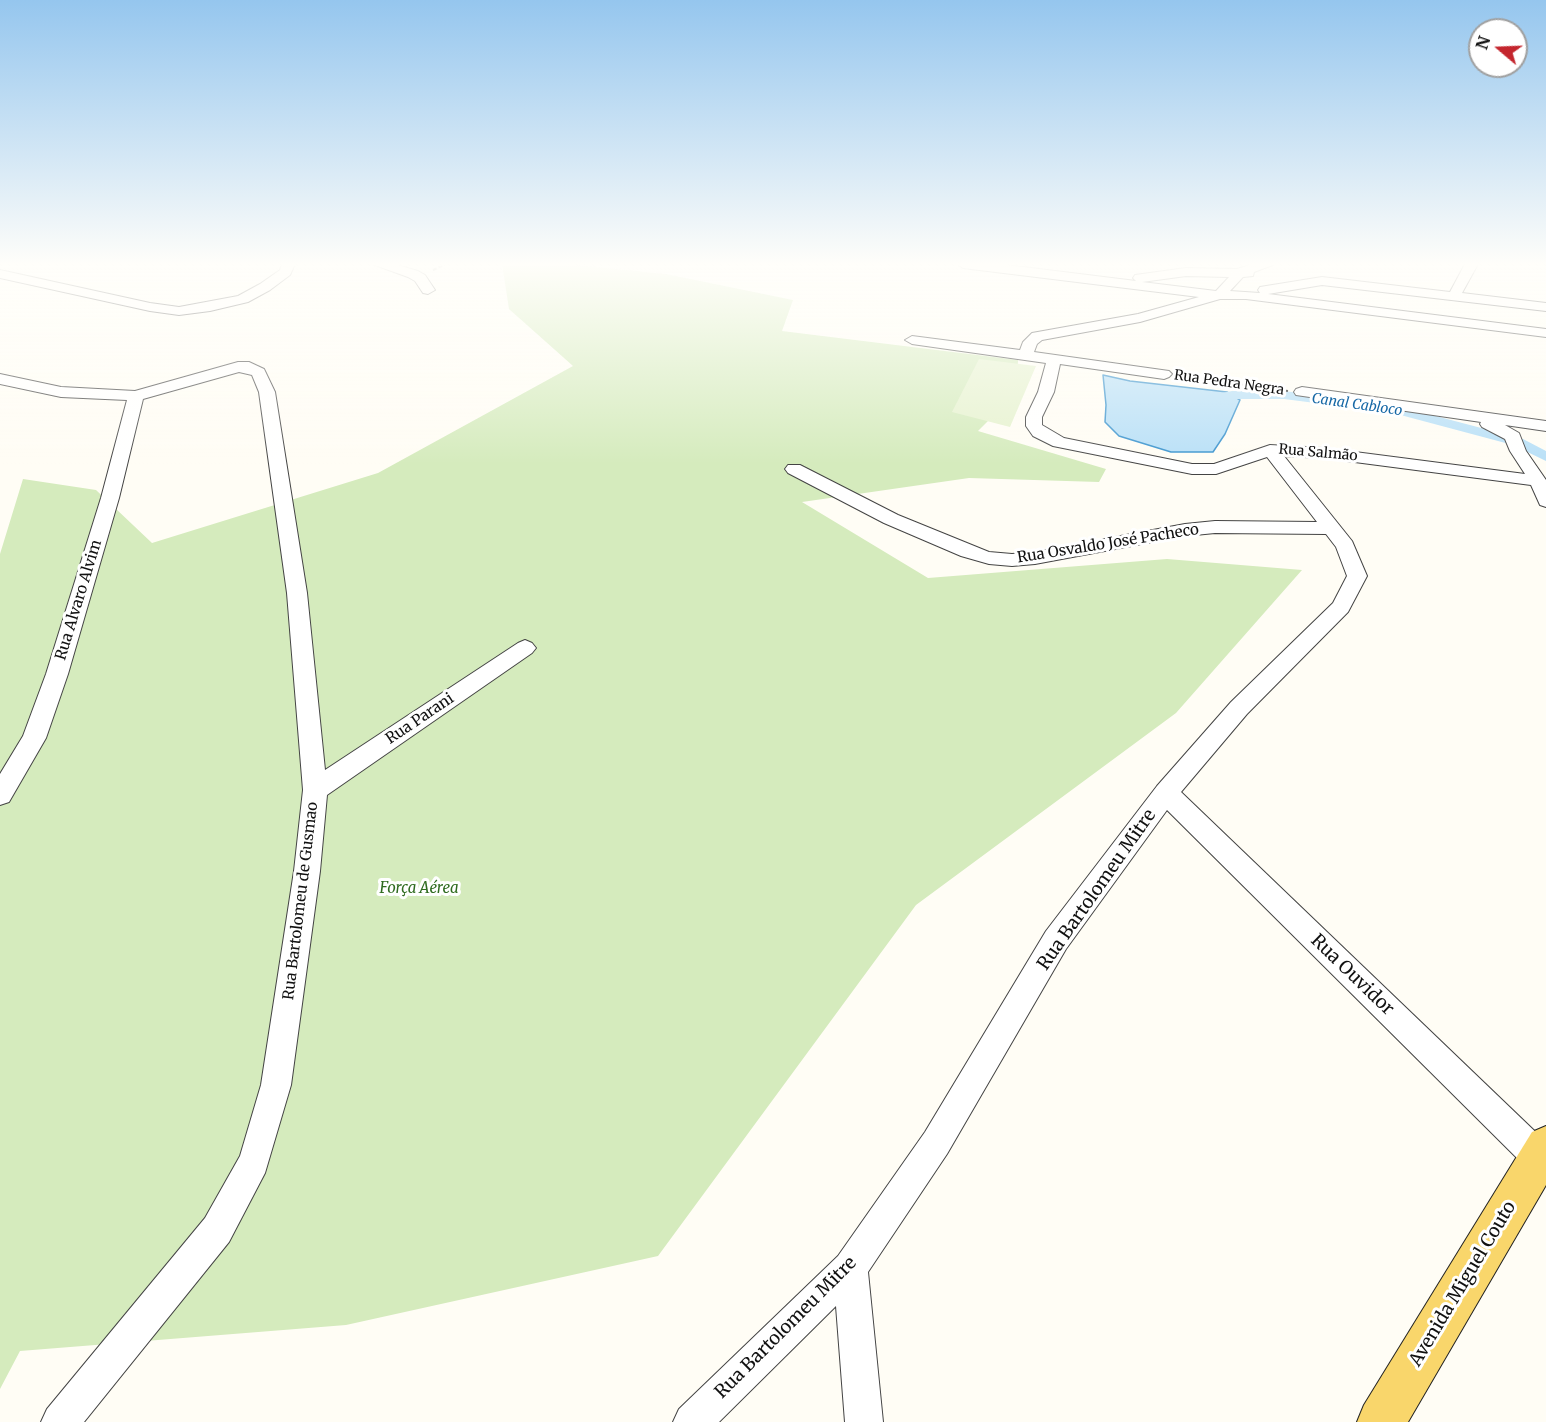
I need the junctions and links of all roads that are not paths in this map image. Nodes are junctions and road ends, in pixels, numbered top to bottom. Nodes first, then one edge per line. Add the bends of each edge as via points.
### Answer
1 (1069, 330) edge
2 (1525, 330) edge
3 (1546, 333) edge
4 (912, 340) dead end
5 (1026, 355) junction
6 (1054, 358) junction
7 (1164, 374) road end
8 (0, 379) edge
9 (1302, 392) road end
10 (136, 396) junction
11 (1463, 416) junction
12 (1546, 426) edge
13 (1270, 450) junction
14 (794, 470) dead end
15 (1538, 481) junction
16 (1546, 501) edge
17 (1333, 528) junction
18 (525, 648) dead end
19 (315, 790) junction
20 (1166, 793) junction
21 (0, 795) edge
22 (1542, 1151) edge
23 (850, 1268) junction
24 (60, 1422) edge
25 (692, 1422) edge
26 (864, 1422) edge
27 (1381, 1422) edge

1 - 5 street via 1037,336 1030,342
2 - 3 street
4 - 5 street, Rua Pedra Negra
5 - 6 street, Rua Pedra Negra
6 - 7 street, Rua Pedra Negra
6 - 13 street, Rua Salmão via 1046,392 1034,417 1034,426 1045,436 1072,445 1204,470
8 - 10 street, Rua Bartolomeu de Gusmao via 61,392
9 - 11 street, Rua Pedra Negra
10 - 19 street, Rua Bartolomeu de Gusmao via 238,367 256,369 264,380 297,593
10 - 21 street, Rua Alvaro Alvim via 110,498 49,695 34,738
11 - 12 street, Rua Pedra Negra
11 - 15 street via 1494,426 1516,444
13 - 15 street, Rua Salmão via 1336,454
13 - 17 street, Rua Bartolomeu Mitre
14 - 17 street, Rua Osvaldo José Pacheco via 891,519 989,558 1035,558 1215,527
15 - 16 street
17 - 20 street, Rua Bartolomeu Mitre via 1345,545 1357,576 1341,607 1239,708
18 - 19 street, Rua Parani
19 - 24 street, Rua Bartolomeu de Gusmao via 276,1085 254,1162 217,1230
20 - 22 street, Rua Ouvidor
20 - 23 street, Rua Bartolomeu Mitre via 1056,940 936,1143
22 - 27 main road, Avenida Miguel Couto
23 - 25 street, Rua Bartolomeu Mitre
23 - 26 street

